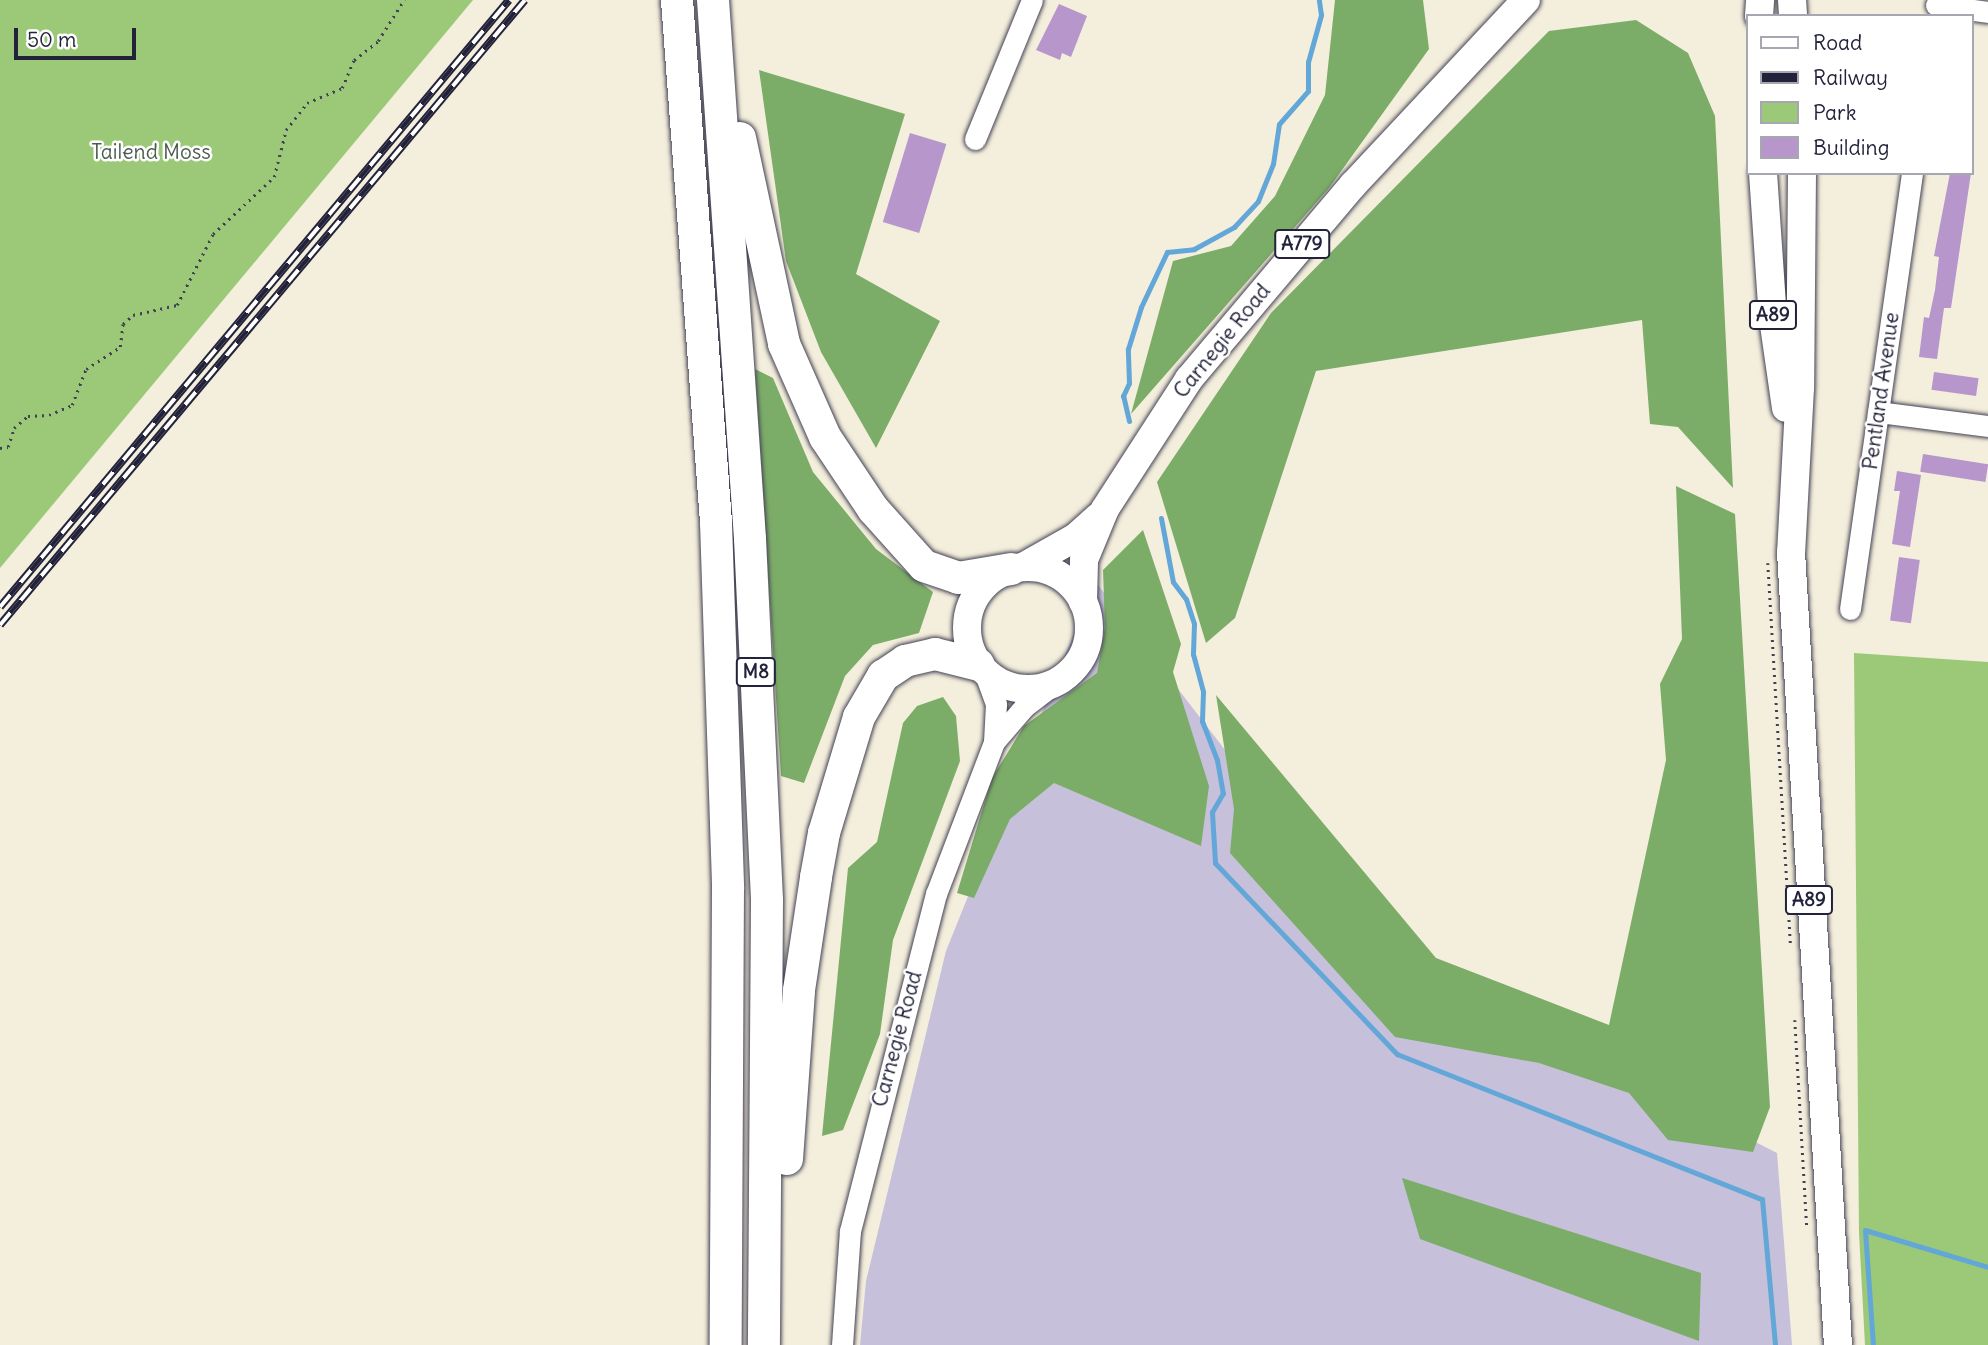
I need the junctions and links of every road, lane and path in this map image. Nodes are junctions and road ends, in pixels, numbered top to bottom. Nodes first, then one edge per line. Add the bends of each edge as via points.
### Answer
1 (404, 0) edge
2 (677, 0) edge
3 (1032, 0) edge
4 (1526, 0) edge
5 (713, 1) edge
6 (1936, 7) edge
7 (1988, 12) edge
8 (975, 139) dead end
9 (1763, 175) edge
10 (1802, 175) edge
11 (1912, 175) edge
12 (1878, 412) junction
13 (1988, 426) edge
14 (0, 448) edge
15 (1793, 456) junction
16 (1105, 509) junction
17 (1017, 568) junction
18 (1083, 603) junction
19 (1850, 608) dead end
20 (981, 668) junction
21 (1063, 677) junction
22 (994, 742) junction
23 (726, 1345) edge
24 (764, 1345) edge
25 (778, 1345) edge
26 (842, 1345) edge
27 (1838, 1345) edge

1 - 14 path via 378,41 354,61 342,88 307,103 286,130 274,177 214,234 177,305 133,315 122,324 120,347 86,369 72,405 49,415 28,416 14,428 8,447
2 - 23 highway, M8 via 716,522 728,889
3 - 8 street
4 - 16 main road, Carnegie Road / A779 via 1353,185 1231,326 1182,388
5 - 17 highway, M8 via 768,283 784,344 825,437 873,509 924,566 958,578
5 - 24 highway, M8 via 750,539 767,901
6 - 7 street
9 - 15 main road, A89 via 1773,318
10 - 15 main road, A89 via 1800,388
11 - 12 street, Pentland Avenue
12 - 13 street
12 - 19 street, Pentland Avenue
15 - 27 main road, A89 via 1791,552 1800,738
16 - 17 main road, Carnegie Road / A779 via 1076,537
16 - 18 main road, Carnegie Road / A779 via 1084,560
17 - 18 main road via 1052,572 1065,579
17 - 20 main road, A779 via 993,578 970,609 967,628
18 - 21 main road, A779 via 1089,623 1087,643 1078,663
20 - 21 main road via 998,681 1031,689
20 - 22 street, Carnegie Road via 996,704
20 - 25 highway via 935,654 893,668 866,701 843,765 824,833 799,990
21 - 22 street, Carnegie Road via 1024,707
22 - 26 street, Carnegie Road via 936,894 885,1079 850,1231

